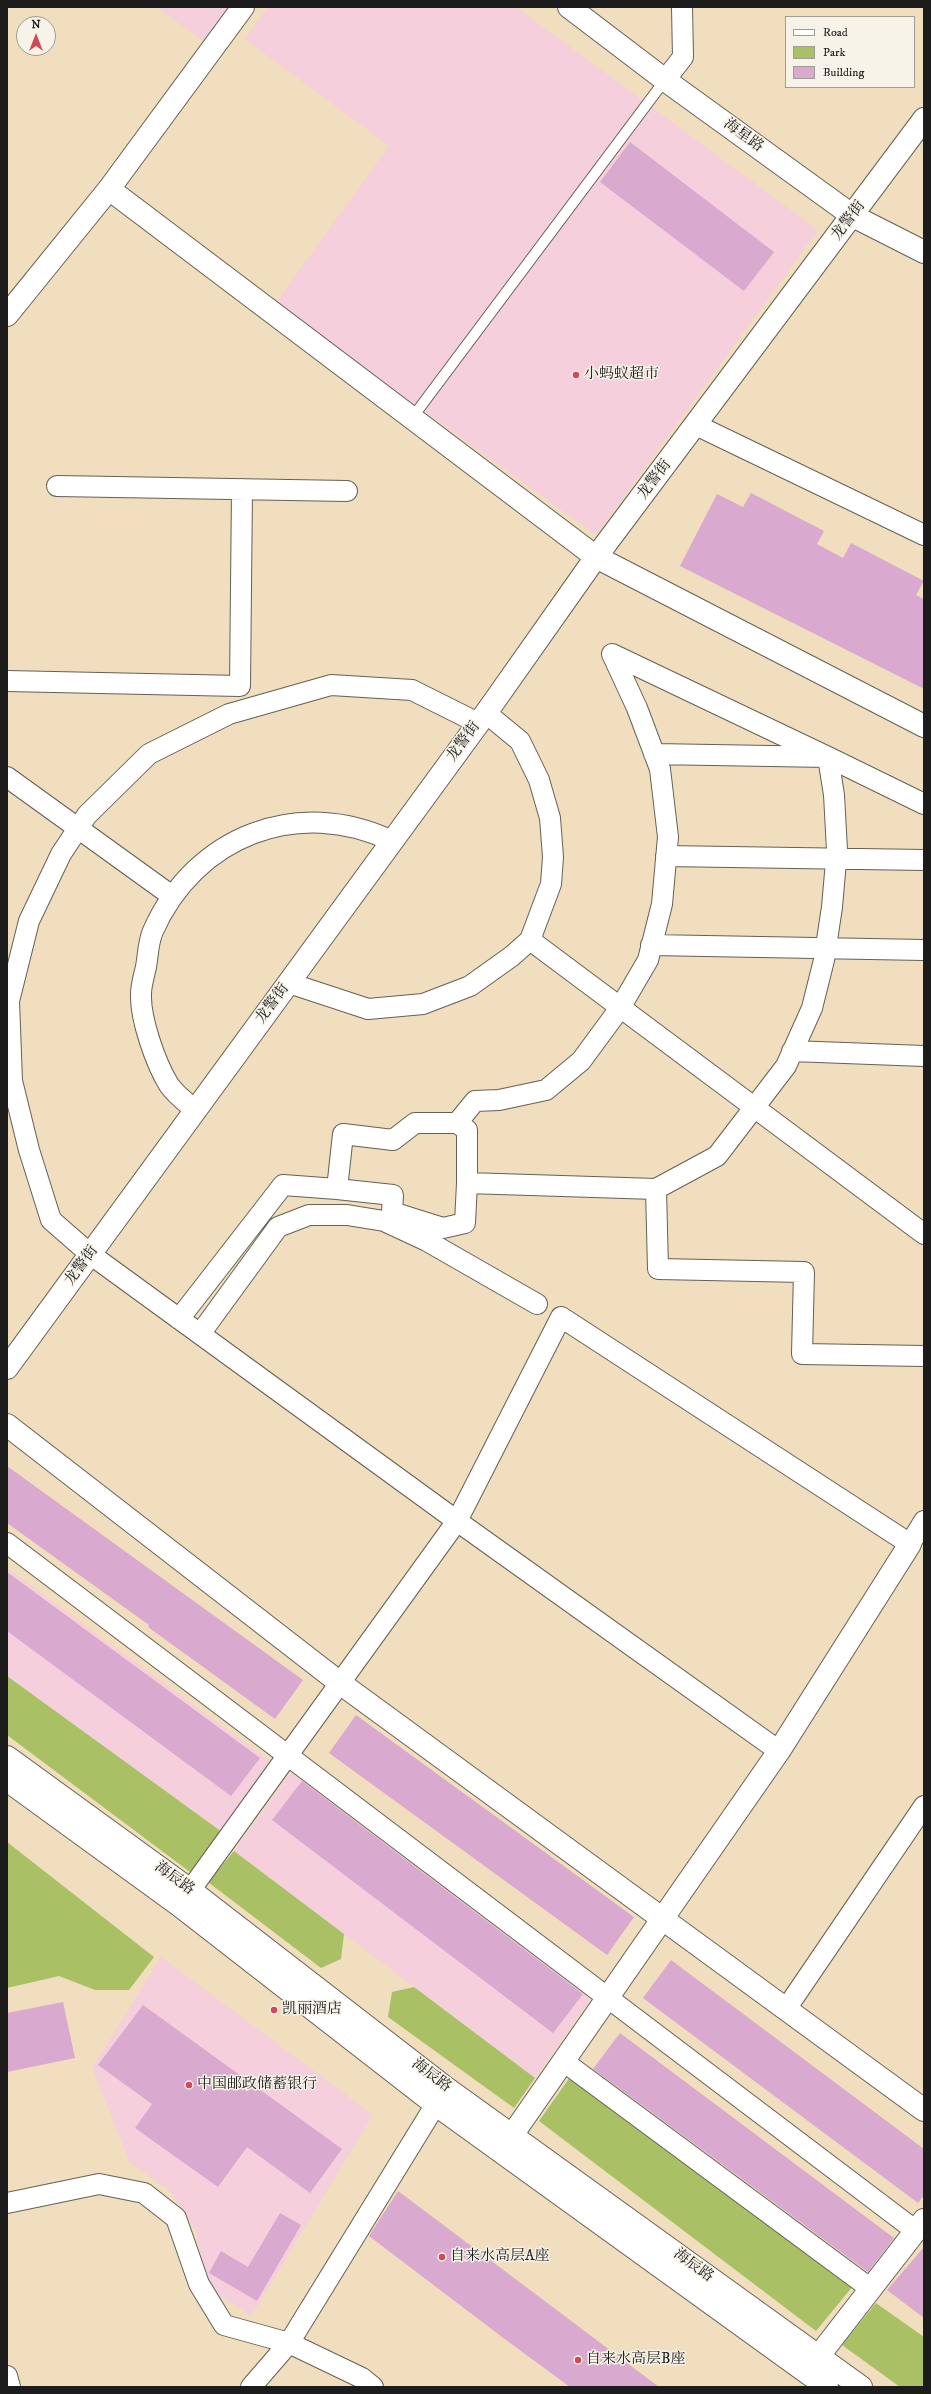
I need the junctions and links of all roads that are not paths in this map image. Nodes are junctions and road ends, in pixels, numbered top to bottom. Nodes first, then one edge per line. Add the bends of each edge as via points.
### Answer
1 (243, 7) edge
2 (569, 7) edge
3 (682, 7) edge
4 (665, 80) junction
5 (924, 119) edge
6 (109, 189) junction
7 (853, 216) junction
8 (924, 252) edge
9 (7, 316) edge
10 (412, 418) junction
11 (696, 425) junction
12 (56, 486) dead end
13 (242, 489) junction
14 (346, 491) dead end
15 (924, 535) edge
16 (596, 558) junction
17 (7, 681) edge
18 (240, 686) junction
19 (249, 708) junction
20 (482, 718) junction
21 (924, 726) edge
22 (654, 754) junction
23 (828, 757) junction
24 (7, 777) edge
25 (924, 804) edge
26 (78, 829) junction
27 (392, 841) junction
28 (666, 856) junction
29 (836, 859) junction
30 (924, 860) edge
31 (172, 896) junction
32 (530, 940) junction
33 (651, 945) junction
34 (826, 948) junction
35 (924, 950) edge
36 (289, 983) junction
37 (620, 1008) junction
38 (792, 1051) junction
39 (924, 1056) edge
40 (753, 1107) junction
41 (196, 1110) junction
42 (457, 1123) junction
43 (467, 1183) junction
44 (656, 1188) junction
45 (336, 1189) junction
46 (924, 1234) edge
47 (90, 1254) junction
48 (538, 1304) dead end
49 (179, 1319) junction
50 (200, 1334) junction
51 (924, 1356) edge
52 (7, 1368) edge
53 (7, 1425) edge
54 (457, 1521) junction
55 (924, 1521) edge
56 (7, 1543) edge
57 (910, 1544) junction
58 (340, 1683) junction
59 (779, 1751) junction
60 (288, 1755) junction
61 (7, 1757) edge
62 (7, 1780) edge
63 (924, 1806) edge
64 (184, 1898) junction
65 (662, 1919) junction
66 (608, 1998) junction
67 (786, 2009) junction
68 (563, 2061) junction
69 (441, 2096) junction
70 (924, 2110) edge
71 (506, 2143) junction
72 (7, 2203) edge
73 (920, 2226) edge
74 (871, 2289) junction
75 (289, 2343) junction
76 (812, 2364) junction
77 (7, 2376) edge
78 (10, 2387) edge
79 (251, 2387) edge
80 (373, 2387) edge
81 (827, 2387) edge
82 (861, 2387) edge

1 - 6 street
2 - 4 street, 海星路
3 - 4 street via 683,57
4 - 7 street, 海星路
4 - 10 lane
5 - 7 street, 龙警街
6 - 9 street
6 - 10 street
7 - 8 street, 海星路
7 - 11 street, 龙警街
10 - 16 street
11 - 15 street
11 - 16 street, 龙警街
12 - 13 street
13 - 14 street
13 - 18 street
16 - 20 street, 龙警街
16 - 21 street
17 - 18 street
18 - 19 street
19 - 20 street via 331,685 412,690
19 - 26 street via 229,714 150,754 87,815
20 - 27 street, 龙警街
20 - 32 street via 520,741 539,780 550,818 551,884
22 - 23 street
22 - 23 street via 638,708 612,654
22 - 28 street via 662,784 668,837
23 - 25 street
23 - 29 street via 834,796
24 - 26 street
26 - 31 street
26 - 47 street via 61,854 29,921 9,1001 12,1081 29,1150 51,1220
27 - 31 street via 373,832 304,822 255,831 210,856
27 - 36 street, 龙警街
28 - 29 street
28 - 33 street via 662,904
29 - 30 street
29 - 34 street
31 - 41 street via 152,933 141,994 151,1048 170,1086
32 - 36 street via 470,986 423,1004 368,1009
32 - 37 street
33 - 34 street
33 - 37 street via 648,960
34 - 35 street
34 - 38 street via 812,1008
36 - 41 street, 龙警街
37 - 40 street
37 - 42 street via 580,1061 546,1090 499,1100 475,1100
38 - 39 street
38 - 40 street via 786,1066
40 - 44 street via 717,1156
40 - 46 street
41 - 47 street, 龙警街
42 - 43 street via 467,1130
42 - 45 street via 415,1123 393,1140 343,1134
43 - 44 street
43 - 45 street via 465,1223 443,1228 392,1212 394,1194
44 - 51 street via 658,1269 804,1272 802,1354
45 - 49 street via 283,1185
47 - 49 street
47 - 52 street, 龙警街
48 - 50 street via 427,1241 384,1221 347,1215 309,1215 278,1227
49 - 50 street
50 - 54 street
53 - 58 street
54 - 57 street via 561,1317
54 - 58 street
54 - 59 street
55 - 57 street
56 - 60 street
57 - 59 street
58 - 60 street
58 - 65 street
59 - 65 street
60 - 64 street
60 - 66 street
61 - 64 street, 海辰路
62 - 64 street, 海辰路
63 - 67 street
64 - 69 street, 海辰路
65 - 66 street
65 - 67 street
66 - 68 street
66 - 73 street
67 - 70 street
68 - 71 street
68 - 74 street
69 - 71 street, 海辰路
69 - 75 street
71 - 76 street, 海辰路
72 - 75 street via 99,2184 144,2192 176,2218 199,2284 224,2325
73 - 74 street
74 - 76 street
75 - 79 street
75 - 80 street via 362,2378
76 - 81 street, 海辰路
76 - 82 street, 海辰路
77 - 78 street

